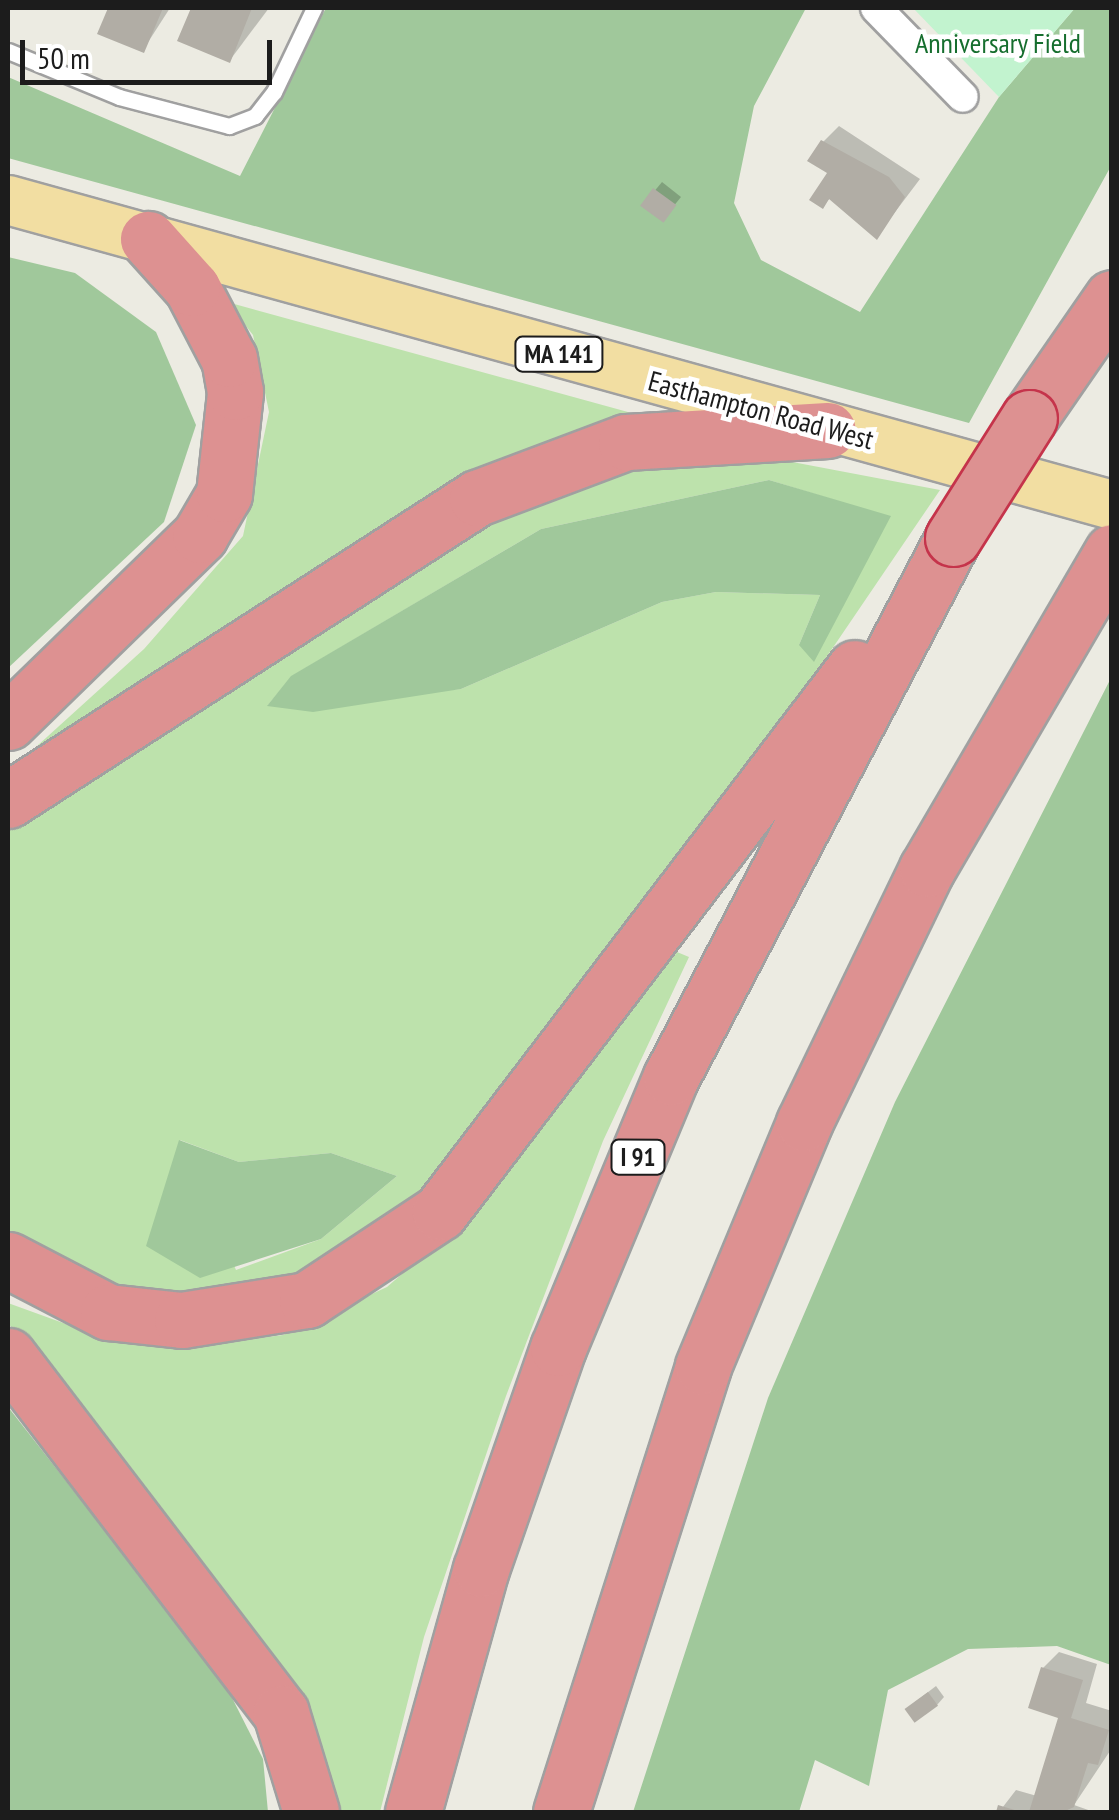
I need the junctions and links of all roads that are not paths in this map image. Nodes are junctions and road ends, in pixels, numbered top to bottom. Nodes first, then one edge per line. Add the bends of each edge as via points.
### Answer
1 (314, 8) edge
2 (876, 8) edge
3 (8, 51) edge
4 (964, 97) dead end
5 (8, 200) edge
6 (148, 239) junction
7 (1112, 298) edge
8 (828, 430) junction
9 (1112, 504) edge
10 (953, 538) junction
11 (1104, 563) edge
12 (8, 722) edge
13 (8, 800) edge
14 (8, 1260) edge
15 (8, 1356) edge
16 (311, 1812) edge
17 (413, 1812) edge
18 (561, 1812) edge

1 - 3 lane via 274,92 255,116 228,126 151,108
2 - 4 street
5 - 6 main road, Easthampton Road West / MA 141
6 - 8 main road, Easthampton Road West / MA 141
6 - 12 highway via 192,288 229,359 235,392 224,494 200,536
7 - 10 highway, I 91, bridge
8 - 9 main road, Easthampton Road West / MA 141
8 - 13 highway via 626,442 478,498
10 - 14 highway via 440,1212 307,1300 182,1320 108,1312
10 - 17 highway, I 91 via 664,1096 558,1348 481,1569
11 - 18 highway via 927,869 804,1123 702,1366
15 - 16 highway via 281,1713

